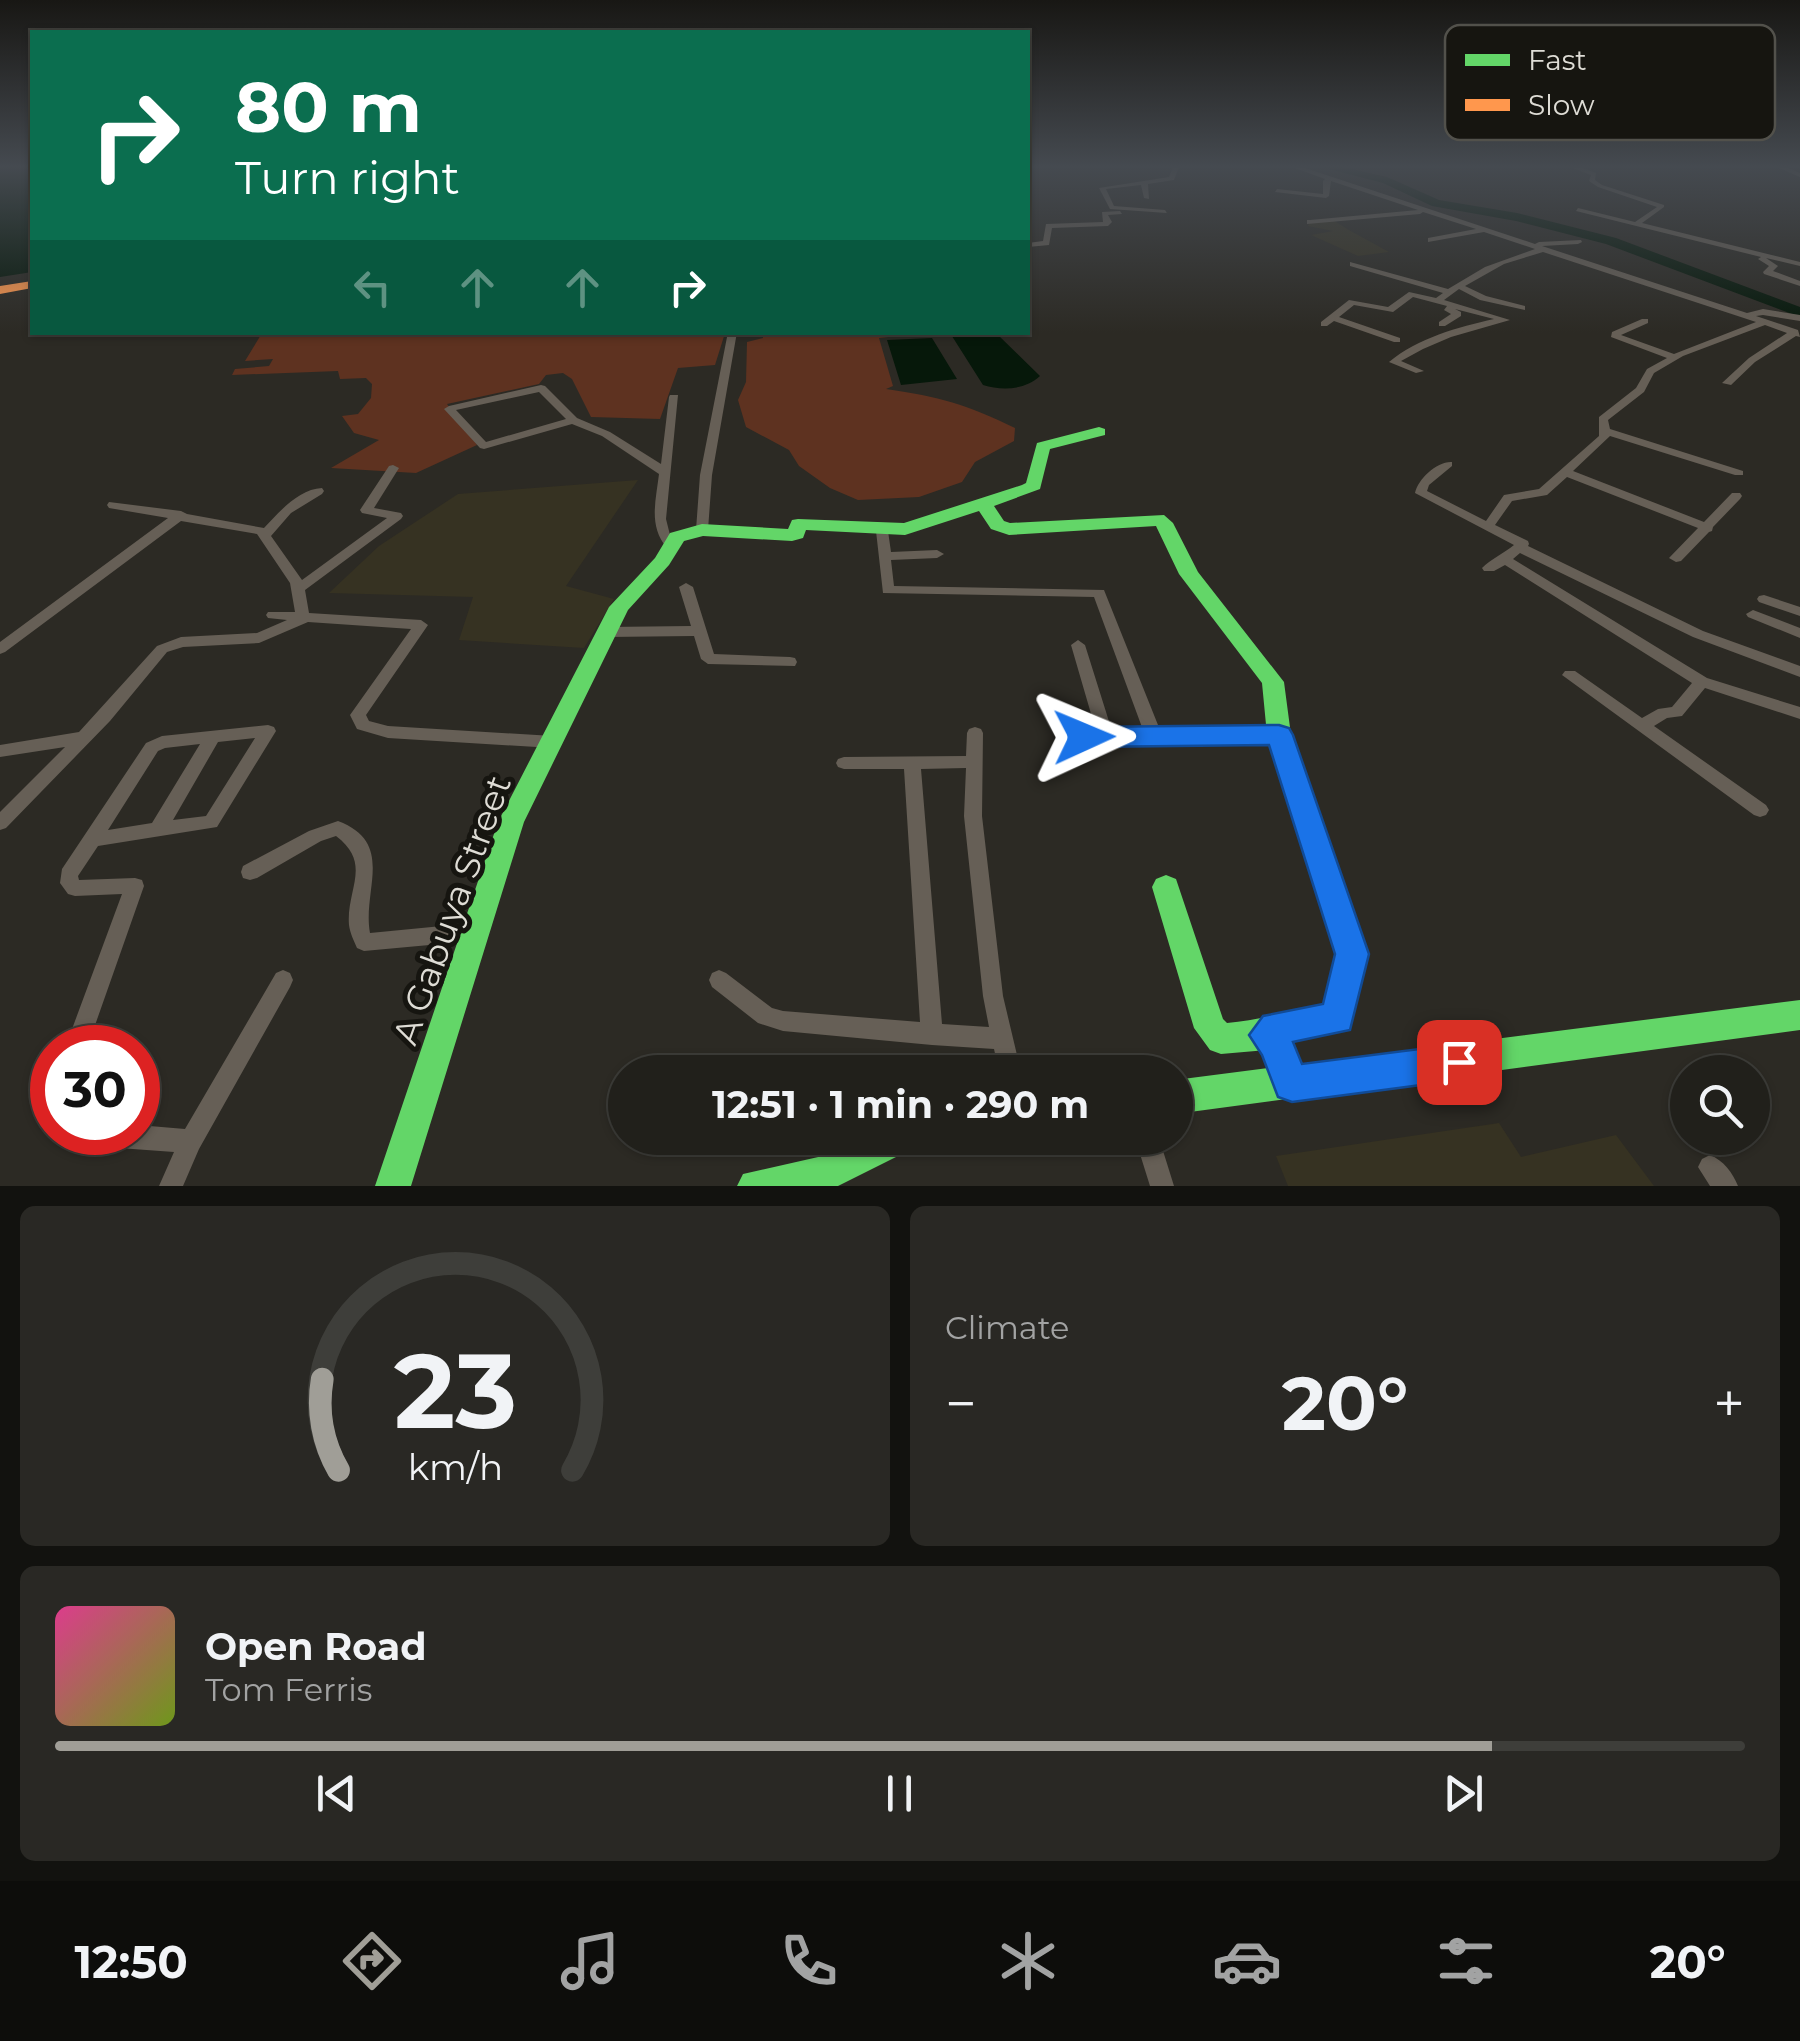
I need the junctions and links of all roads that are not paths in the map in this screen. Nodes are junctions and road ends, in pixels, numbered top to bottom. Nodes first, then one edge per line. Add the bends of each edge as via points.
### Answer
1 (1107, 222) edge
2 (1463, 222) edge
3 (1635, 222) edge
4 (1638, 223) joint
5 (1487, 230) junction
6 (1431, 240) dead end
7 (1578, 242) dead end
8 (1679, 242) dead end
9 (1530, 244) junction
10 (1717, 244) junction
11 (1030, 245) edge
12 (1544, 249) junction
13 (1760, 255) junction
14 (1353, 264) dead end
15 (1800, 264) edge
16 (1800, 284) edge
17 (30, 285) edge
18 (1459, 286) junction
19 (0, 290) edge
20 (1449, 292) junction
21 (1438, 300) junction
22 (1456, 304) junction
23 (1522, 308) dead end
24 (1747, 316) junction
25 (1800, 318) edge
26 (1646, 321) dead end
27 (1764, 322) junction
28 (1460, 332) junction
29 (1797, 333) edge
30 (732, 335) edge
31 (1397, 340) dead end
32 (1674, 357) junction
33 (1419, 371) dead end
34 (1727, 382) dead end
35 (674, 397) dead end
36 (573, 420) junction
37 (1099, 432) dead end
38 (1605, 432) junction
39 (1448, 464) dead end
40 (393, 468) dead end
41 (663, 471) junction
42 (1567, 473) junction
43 (1738, 474) dead end
44 (318, 491) dead end
45 (1736, 496) dead end
46 (113, 505) dead end
47 (984, 505) junction
48 (182, 515) junction
49 (1488, 527) junction
50 (1708, 528) junction
51 (702, 530) junction
52 (882, 531) junction
53 (264, 536) junction
54 (672, 545) junction
55 (1519, 547) junction
56 (937, 554) dead end
57 (884, 556) junction
58 (1676, 558) dead end
59 (1505, 559) junction
60 (1490, 568) dead end
61 (686, 586) dead end
62 (298, 589) junction
63 (1764, 599) dead end
64 (1800, 612) edge
65 (1753, 614) dead end
66 (273, 615) dead end
67 (303, 619) junction
68 (701, 631) junction
69 (607, 632) junction
70 (1800, 633) edge
71 (1078, 644) dead end
72 (0, 649) edge
73 (790, 662) dead end
74 (1800, 672) edge
75 (1570, 674) dead end
76 (1702, 682) junction
77 (1800, 714) edge
78 (1644, 725) junction
79 (975, 732) dead end
80 (1279, 735) junction
81 (1154, 736) junction
82 (213, 737) junction
83 (1084, 737) dead end
84 (1106, 737) junction
85 (82, 738) junction
86 (552, 742) junction
87 (0, 750) edge
88 (912, 762) junction
89 (976, 762) junction
90 (844, 763) dead end
91 (1760, 810) dead end
92 (0, 823) edge
93 (159, 828) junction
94 (94, 839) junction
95 (250, 872) dead end
96 (1166, 888) dead end
97 (473, 932) junction
98 (283, 980) dead end
99 (719, 980) dead end
100 (1800, 1015) edge
101 (85, 1025) edge
102 (1267, 1035) junction
103 (932, 1036) junction
104 (1002, 1039) junction
105 (1006, 1055) edge
106 (1292, 1084) junction
107 (1193, 1095) edge
108 (160, 1139) edge
109 (191, 1141) junction
110 (880, 1155) edge
111 (1152, 1155) edge
112 (857, 1176) edge
113 (786, 1184) edge
114 (171, 1186) edge
115 (393, 1186) edge
116 (756, 1186) edge
117 (1162, 1186) edge

1 - 11 street via 1049,226 1046,244
2 - 5 street
3 - 4 street
4 - 10 street
5 - 6 street
5 - 9 street
7 - 9 street
8 - 10 street
9 - 12 street
10 - 13 street
12 - 18 street via 1513,256
12 - 24 street
13 - 15 street
13 - 16 street via 1774,266 1768,272
14 - 20 street
17 - 19 street
18 - 20 street
18 - 23 street
20 - 21 street
21 - 22 street
21 - 31 street via 1412,294 1384,311 1352,302 1329,321
22 - 28 street via 1448,310 1458,314 1442,324
22 - 28 street via 1506,320
24 - 25 street
24 - 27 street
26 - 32 street via 1614,334
27 - 29 street
27 - 32 street
28 - 33 street via 1394,362
29 - 34 street
30 - 51 street
32 - 38 street via 1647,373 1640,390 1603,419
35 - 41 street
36 - 36 street via 537,387 450,409 489,447
36 - 41 street
37 - 47 street via 1048,442 1034,485
38 - 42 street
38 - 43 street
39 - 49 street via 1421,493
40 - 62 street via 366,510 397,516
41 - 54 street via 660,519
42 - 49 street via 1543,492 1508,498
42 - 50 street
44 - 53 street via 287,510
45 - 50 street
46 - 48 street
47 - 52 street
47 - 80 street via 1002,529 1147,518 1164,523 1190,574 1266,670 1277,695
48 - 53 street via 256,528
48 - 72 street
49 - 55 street
50 - 58 street
51 - 52 street via 792,535 798,524
51 - 54 street, A Gabuya Street via 680,534
52 - 57 street
53 - 62 street
54 - 69 street, A Gabuya Street via 619,607
55 - 59 street
55 - 74 street via 1698,634
56 - 57 street
57 - 81 street via 888,590 1099,593
59 - 60 street
59 - 76 street
61 - 68 street
62 - 67 street
63 - 64 street
65 - 70 street
66 - 67 street
67 - 85 street via 259,638 162,649
67 - 86 street via 421,625 367,697 358,715 363,724 388,732
68 - 69 street
68 - 73 street via 708,658
69 - 86 street, A Gabuya Street
71 - 84 street
75 - 78 street
76 - 77 street
76 - 78 street via 1676,712
78 - 91 street
79 - 89 street
80 - 81 street
80 - 102 street via 1352,954 1338,1018
81 - 84 street
82 - 93 street
82 - 93 street via 268,732 212,820
82 - 94 street via 152,746
83 - 84 street
85 - 87 street
85 - 92 street
86 - 97 street, A Gabuya Street via 512,822
88 - 89 street
88 - 90 street
88 - 103 street
89 - 104 street via 973,816
93 - 94 street
94 - 101 street via 69,883 136,886
95 - 97 street via 338,828 366,866 359,928 364,942
96 - 102 street via 1214,1034 1230,1040
97 - 115 street, A Gabuya Street
98 - 109 street
99 - 103 street via 783,1021
100 - 106 street
102 - 106 street
103 - 104 street
104 - 105 street
106 - 107 street
108 - 109 street
109 - 114 street
110 - 112 street
111 - 117 street
112 - 113 street
113 - 116 street

